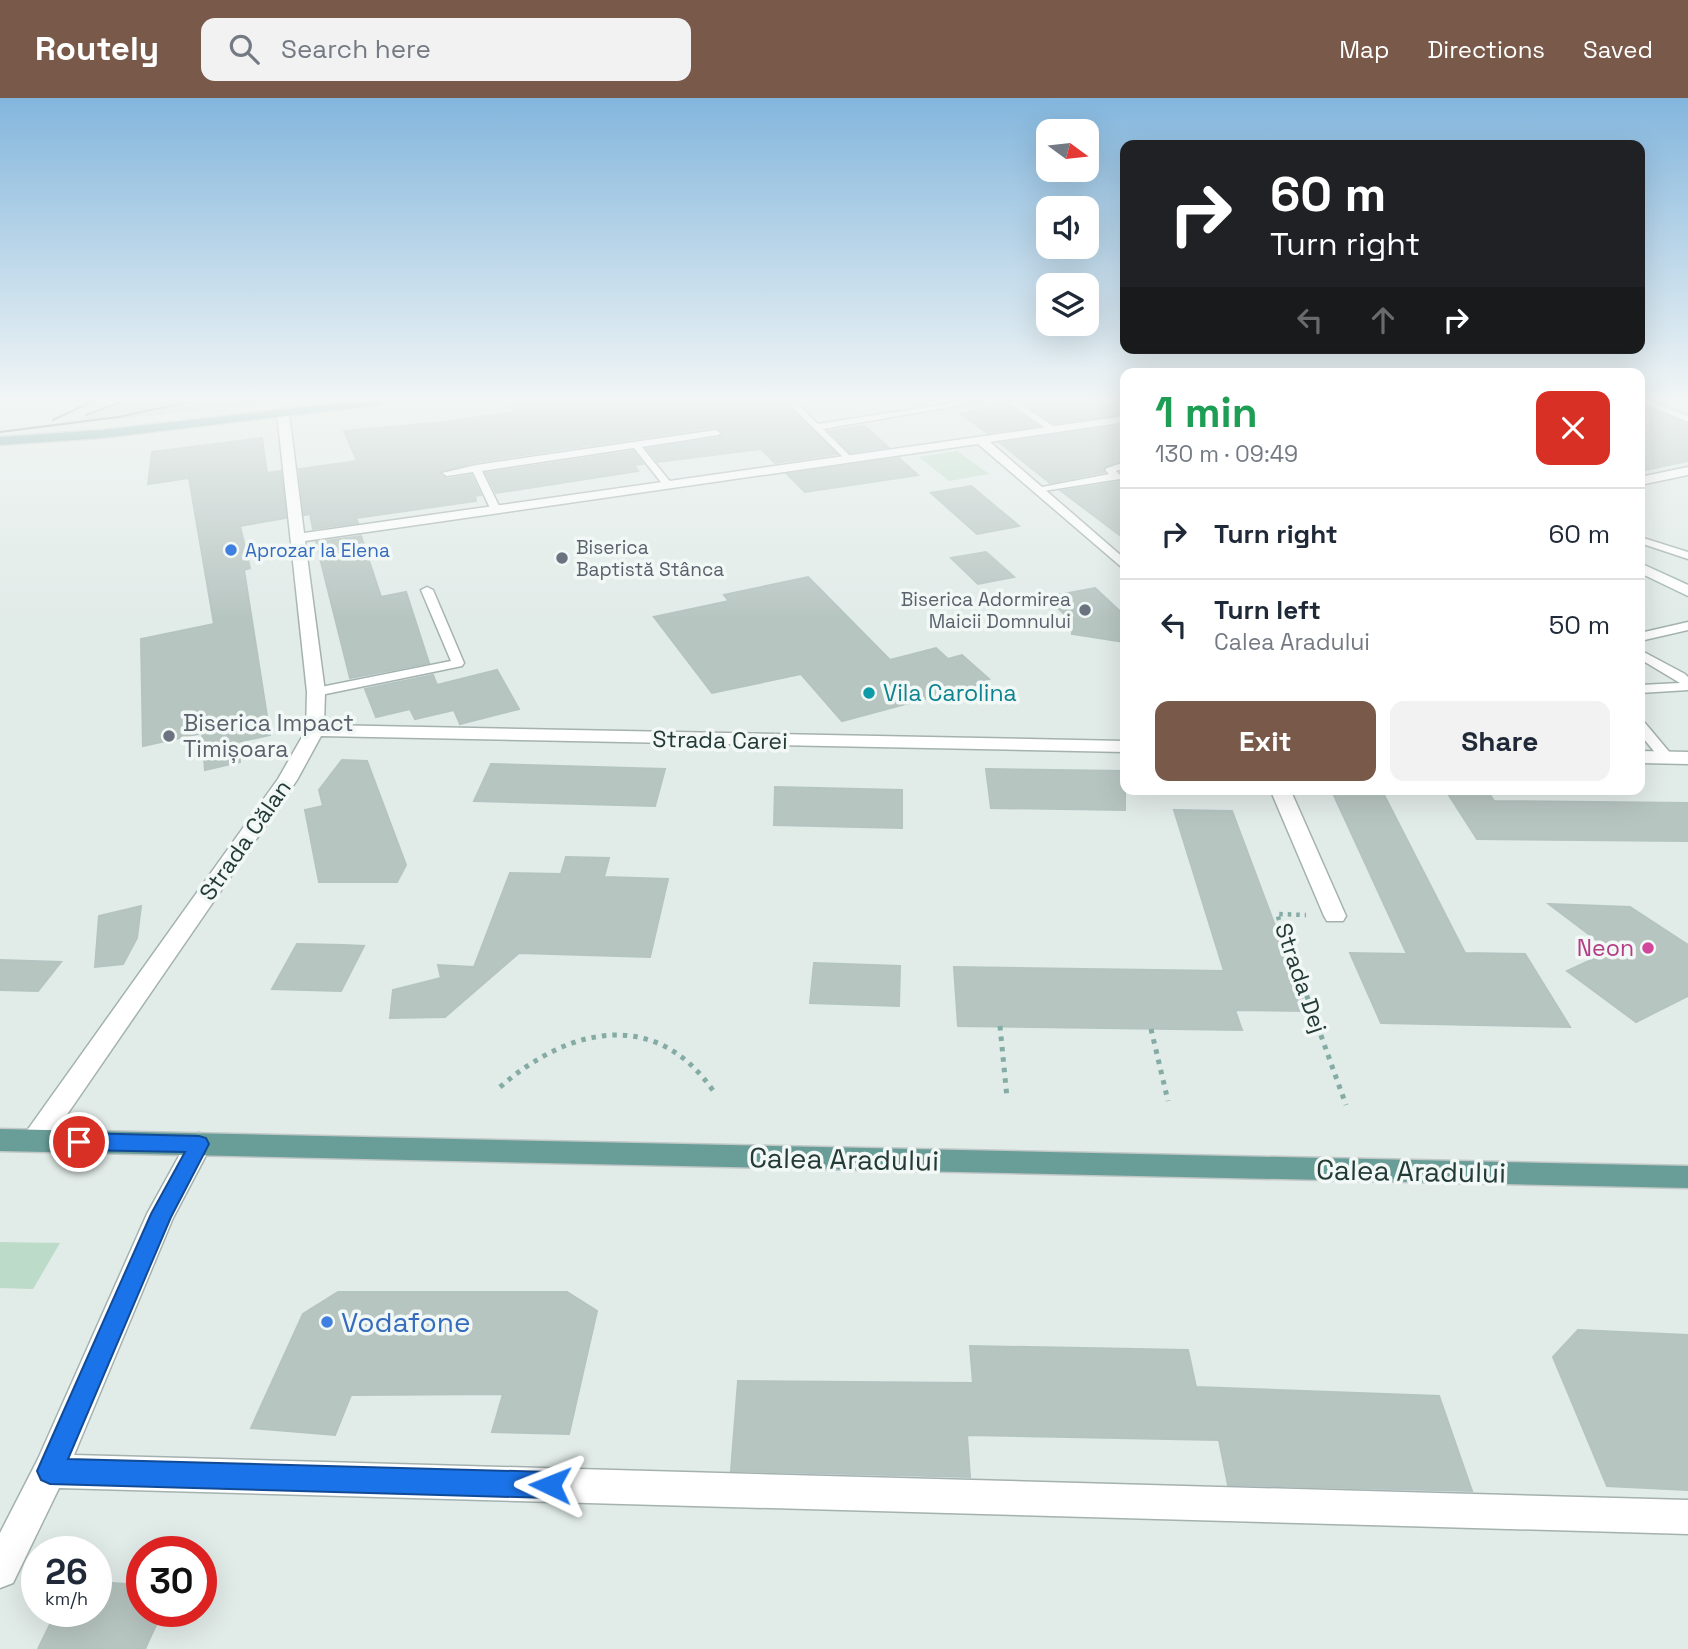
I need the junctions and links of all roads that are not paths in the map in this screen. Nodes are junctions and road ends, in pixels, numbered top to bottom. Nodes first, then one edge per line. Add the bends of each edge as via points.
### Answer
1 (290, 474) edge
2 (479, 474) edge
3 (659, 474) edge
4 (737, 474) edge
5 (1020, 474) edge
6 (1672, 474) edge
7 (1120, 479) edge
8 (1645, 480) edge
9 (667, 484) junction
10 (1037, 489) junction
11 (495, 508) junction
12 (298, 537) junction
13 (1645, 542) edge
14 (1688, 556) edge
15 (1120, 562) edge
16 (1645, 570) edge
17 (428, 590) dead end
18 (1688, 591) edge
19 (1688, 626) edge
20 (1645, 636) edge
21 (1645, 657) edge
22 (1645, 689) edge
23 (316, 692) junction
24 (315, 730) junction
25 (1645, 732) edge
26 (1120, 747) edge
27 (1645, 757) edge
28 (1666, 757) junction
29 (1688, 758) edge
30 (1283, 795) edge
31 (1335, 916) road end
32 (0, 1139) edge
33 (35, 1140) junction
34 (199, 1144) junction
35 (1688, 1177) edge
36 (50, 1471) junction
37 (1688, 1517) edge
38 (0, 1570) edge

1 - 12 street, Strada Călan
2 - 11 lane
3 - 9 lane
4 - 9 street
5 - 10 street
6 - 8 street
7 - 10 lane
9 - 11 street
10 - 15 street
11 - 12 street
12 - 23 street, Strada Călan
13 - 14 lane
16 - 18 street
17 - 23 lane via 458,663
19 - 20 lane
21 - 22 lane via 1687,684
23 - 24 street, Strada Călan
24 - 26 street, Strada Carei
24 - 33 street, Strada Călan via 287,780
25 - 28 lane
27 - 28 street
28 - 29 street
30 - 31 street
32 - 33 main road, Calea Aradului
33 - 34 main road, Calea Aradului
34 - 35 main road, Calea Aradului
34 - 36 street via 161,1214
36 - 37 street
36 - 38 street

